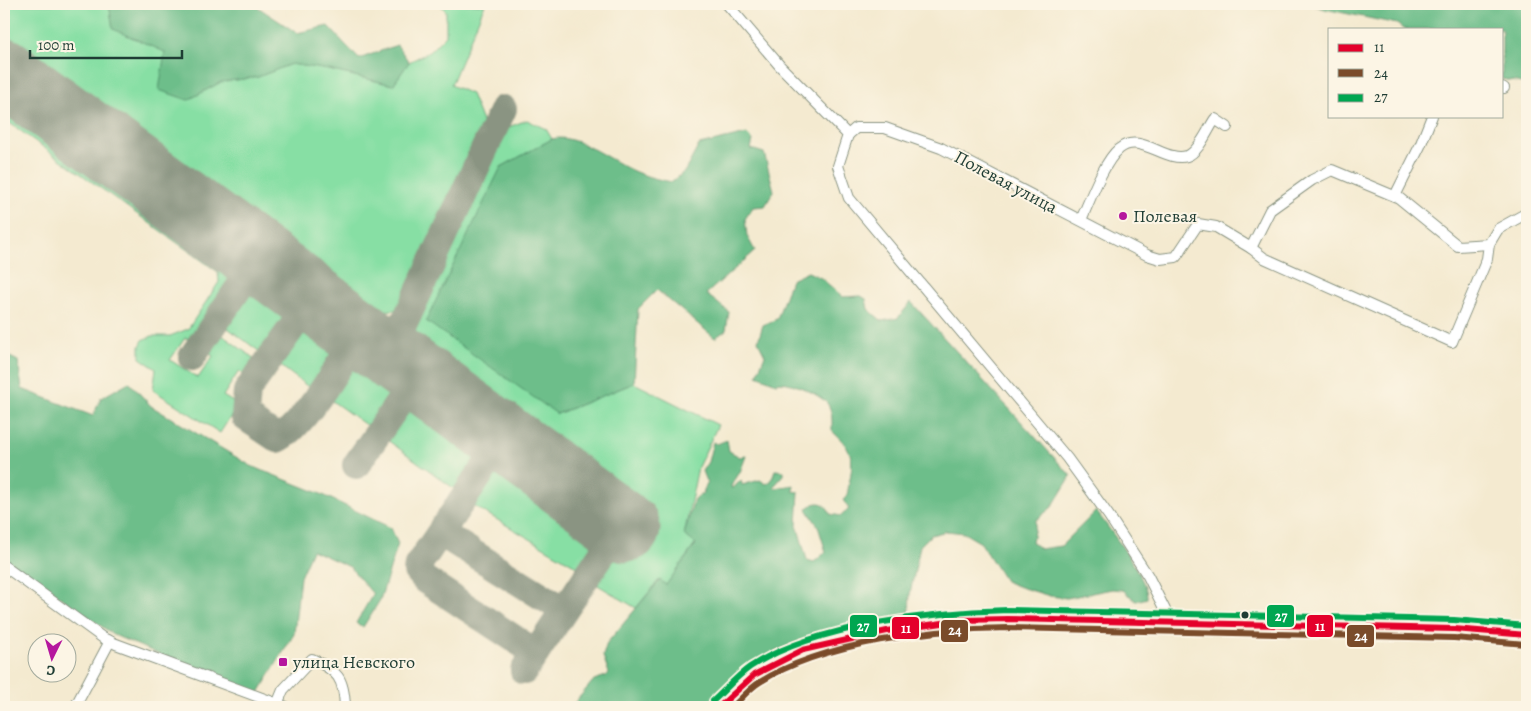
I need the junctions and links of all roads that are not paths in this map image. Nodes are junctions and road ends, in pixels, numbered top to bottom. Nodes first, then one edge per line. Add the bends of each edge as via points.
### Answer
1 (727, 4) edge
2 (1431, 118) edge
3 (1227, 127) dead end
4 (848, 135) junction
5 (1395, 196) junction
6 (1527, 213) edge
7 (1081, 220) junction
8 (1489, 244) junction
9 (1251, 248) junction
10 (4, 566) edge
11 (1172, 624) junction
12 (1527, 635) edge
13 (110, 642) junction
14 (280, 706) edge
15 (75, 707) edge
16 (345, 707) edge
17 (720, 707) edge

1 - 4 street via 780,66
2 - 5 street
3 - 7 street via 1215,119 1195,150 1187,156 1174,156 1144,145 1130,144 1120,148 1105,170
4 - 7 street, Полевая улица via 856,128 885,128 941,148
4 - 11 street via 838,166 849,198 1067,458 1110,516
5 - 8 street via 1458,246
5 - 9 street via 1332,170 1270,210
6 - 8 street via 1498,229
7 - 9 street, Полевая улица via 1160,259 1176,257 1198,224 1216,227
8 - 9 street via 1487,259 1452,342 1264,258
10 - 13 street
11 - 12 street via 1454,629
11 - 17 street via 977,619 887,631 825,644 787,657 748,680
13 - 14 street
13 - 15 street
14 - 16 street via 283,690 312,659 331,668 344,687

